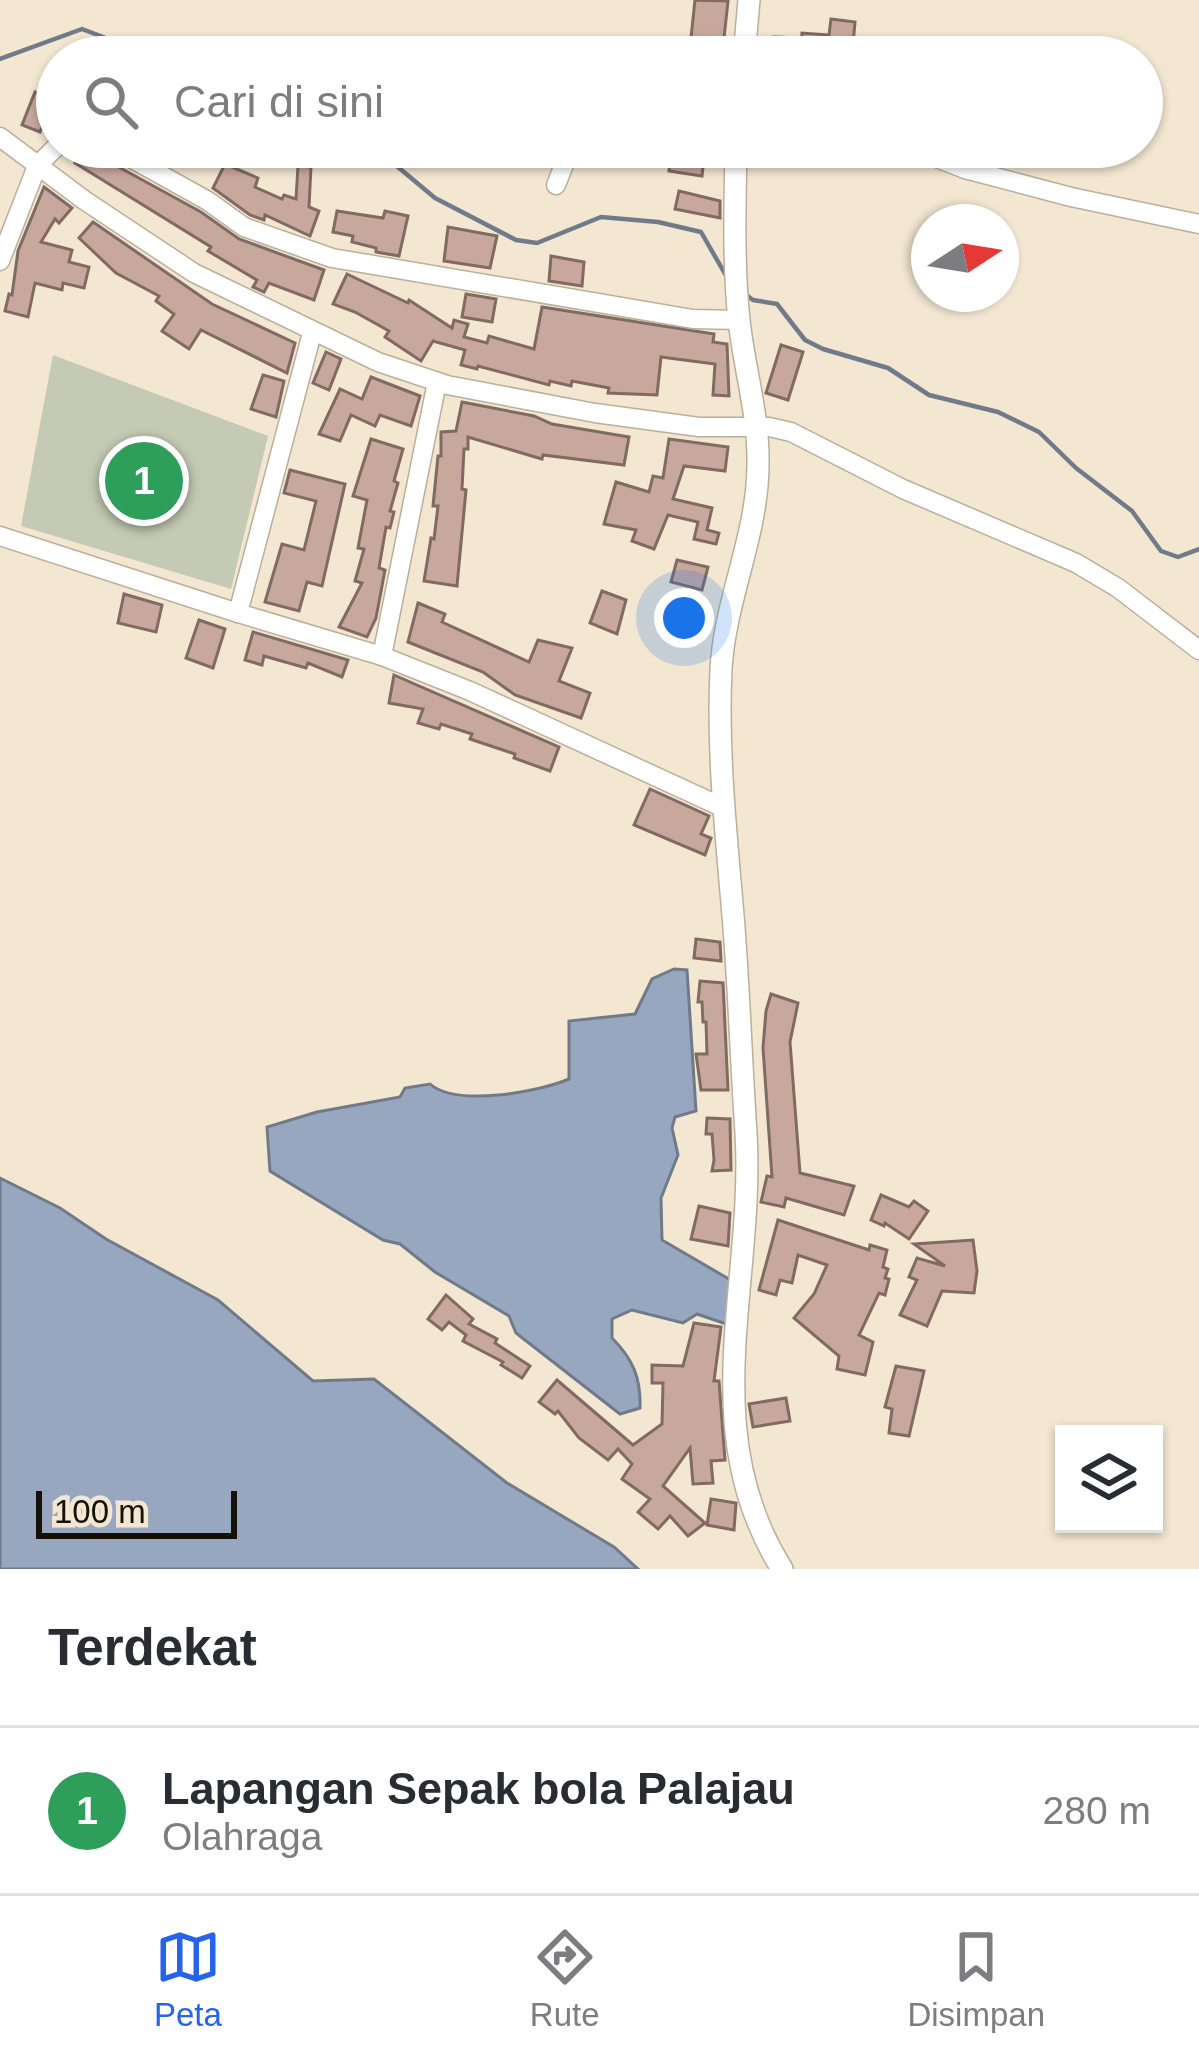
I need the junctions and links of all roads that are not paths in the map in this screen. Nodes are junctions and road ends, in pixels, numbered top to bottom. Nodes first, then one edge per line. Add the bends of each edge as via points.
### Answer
1 (748, 0) edge
2 (745, 36) edge
3 (0, 137) edge
4 (36, 165) edge
5 (36, 168) edge
6 (40, 168) edge
7 (146, 168) edge
8 (563, 168) edge
9 (736, 168) edge
10 (962, 168) edge
11 (556, 185) dead end
12 (1199, 224) edge
13 (0, 260) edge
14 (739, 318) junction
15 (312, 333) junction
16 (437, 382) junction
17 (756, 428) junction
18 (0, 536) edge
19 (238, 613) junction
20 (1199, 650) edge
21 (382, 656) junction
22 (724, 808) junction
23 (782, 1569) edge

1 - 2 main road
3 - 4 street
5 - 13 street
6 - 15 street via 194,274
7 - 14 street via 244,227 332,258 693,319
8 - 11 street
9 - 14 main road
10 - 12 street
14 - 17 main road
15 - 16 street
15 - 19 street
16 - 17 street via 620,417
16 - 21 street
17 - 20 street via 791,432 1076,563
17 - 22 main road via 755,508 722,666
18 - 19 street
19 - 21 street
21 - 22 street
22 - 23 main road via 747,1165 733,1413 747,1486

